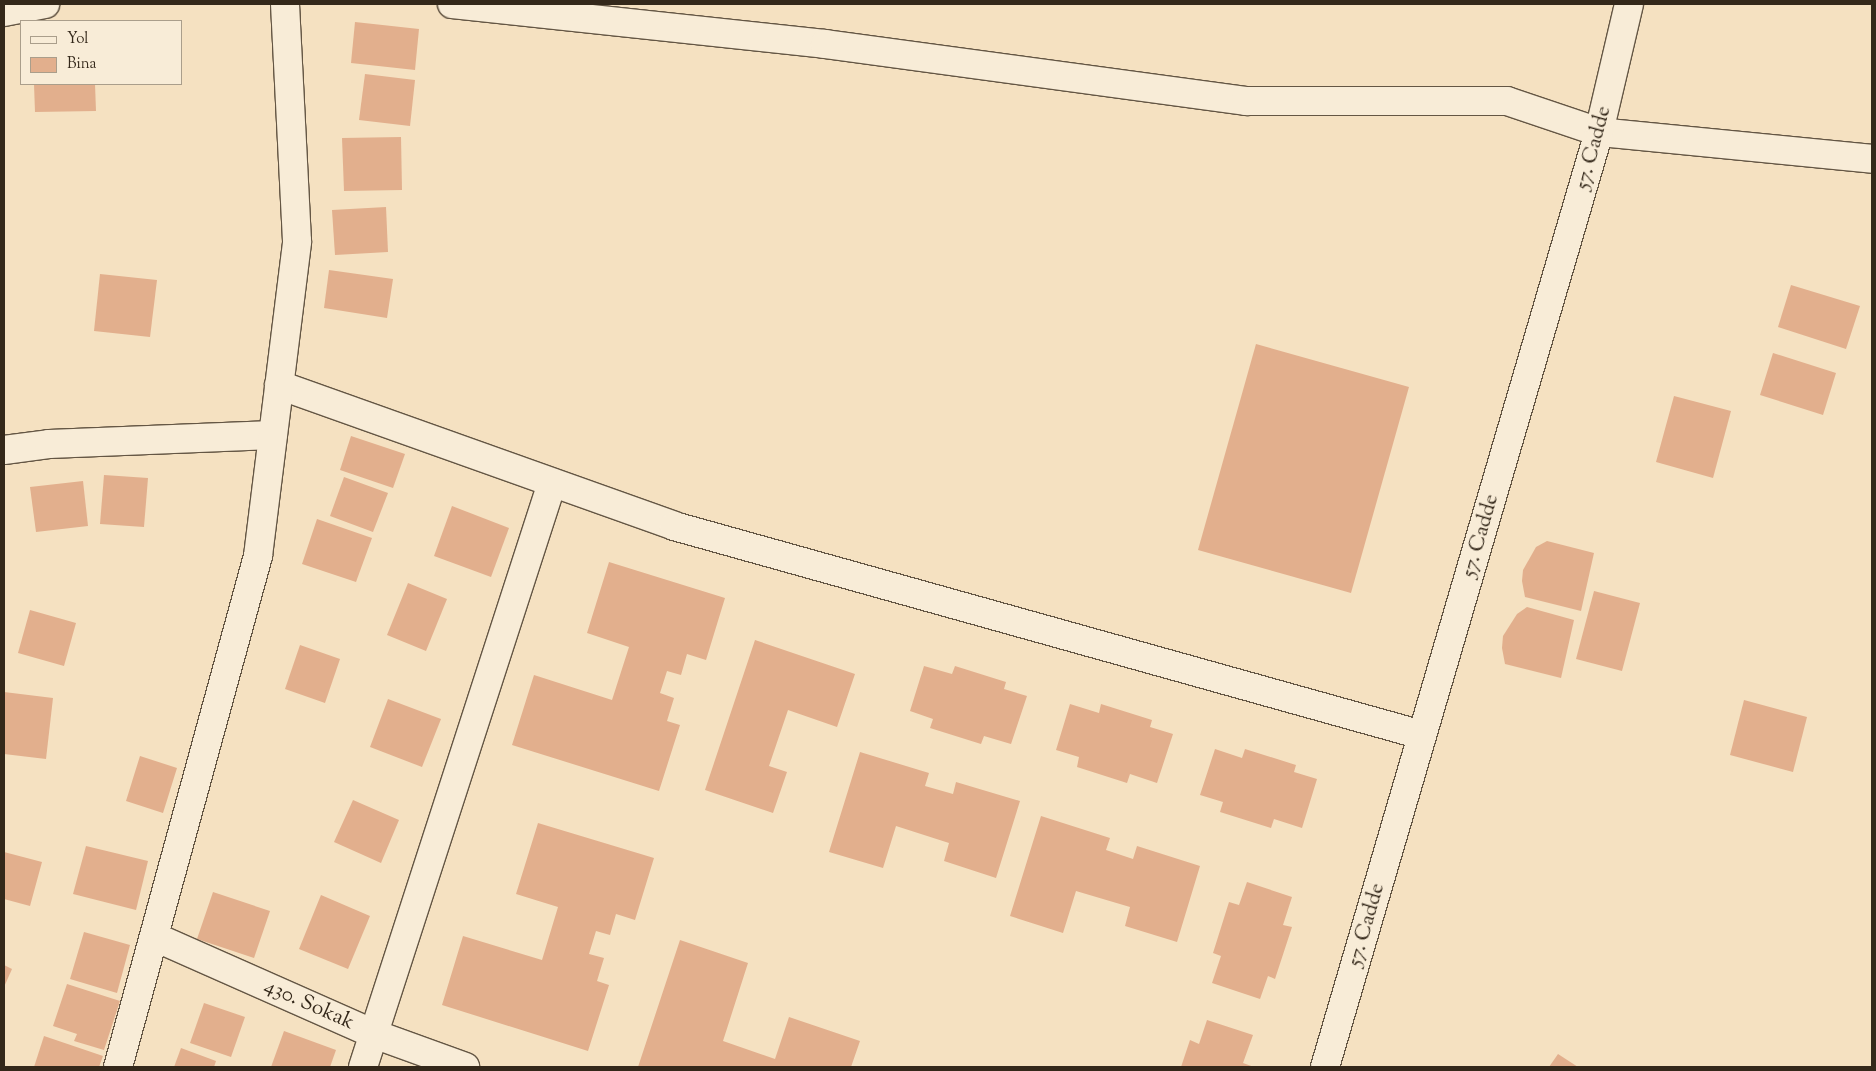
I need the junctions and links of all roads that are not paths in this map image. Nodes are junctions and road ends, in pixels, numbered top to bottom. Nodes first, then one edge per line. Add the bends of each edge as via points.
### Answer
1 (42, 4) edge
2 (285, 4) edge
3 (452, 4) edge
4 (1629, 4) edge
5 (4, 12) edge
6 (1599, 132) junction
7 (1872, 158) edge
8 (279, 385) junction
9 (273, 435) junction
10 (4, 450) edge
11 (552, 483) junction
12 (1422, 735) junction
13 (155, 937) junction
14 (374, 1034) junction
15 (118, 1067) edge
16 (363, 1067) edge
17 (464, 1067) edge
18 (1325, 1067) edge

1 - 5 street
2 - 8 street via 297,241
3 - 6 street via 825,44 1246,101 1507,101
4 - 6 street, 57. Cadde
6 - 7 street
6 - 12 street, 57. Cadde
8 - 9 street
8 - 11 street
9 - 10 street via 49,444
9 - 13 street via 258,556
11 - 12 street via 674,526
11 - 14 street
12 - 18 street, 57. Cadde
13 - 14 street, 430. Sokak
13 - 15 street
14 - 16 street
14 - 17 street, 430. Sokak

